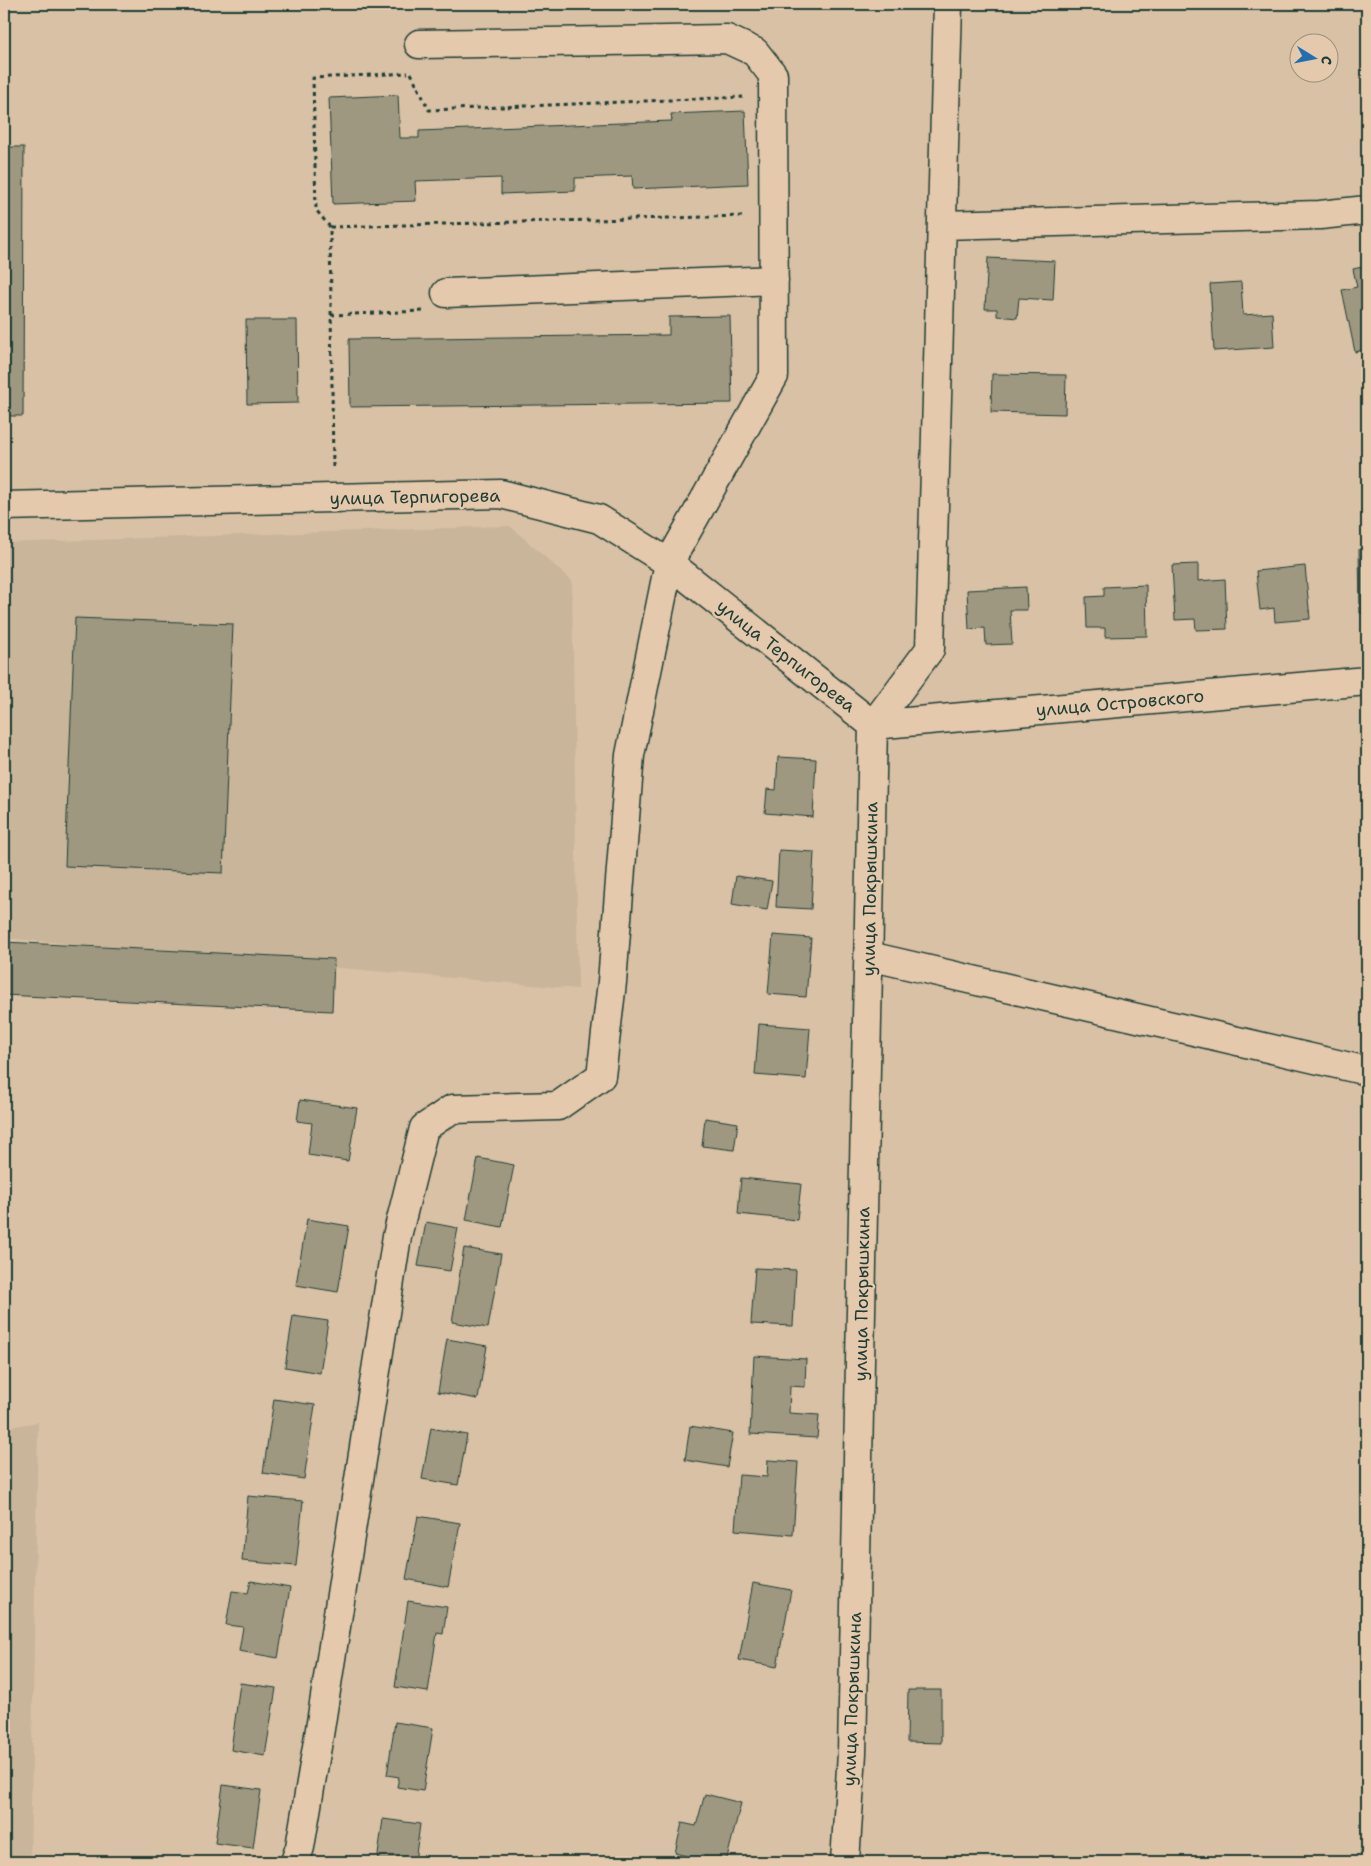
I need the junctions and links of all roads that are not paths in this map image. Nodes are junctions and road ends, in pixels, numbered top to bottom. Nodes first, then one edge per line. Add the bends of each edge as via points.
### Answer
1 (948, 4) edge
2 (419, 44) road end
3 (1367, 210) edge
4 (942, 225) junction
5 (774, 280) junction
6 (446, 293) road end
7 (4, 506) edge
8 (669, 563) junction
9 (1367, 681) edge
10 (873, 725) junction
11 (869, 956) junction
12 (1367, 1071) edge
13 (295, 1862) edge
14 (845, 1862) edge

1 - 4 street
2 - 5 street via 727,38 755,52 773,75
3 - 4 street via 1320,215
4 - 10 street via 930,648
5 - 6 street
5 - 8 street via 774,376
7 - 8 street, улица Терпигорева via 501,494 600,519
8 - 10 street, улица Терпигорева
8 - 13 street via 630,755 601,1076 558,1106 452,1109 424,1128 397,1236 320,1728
9 - 10 street, улица Островского
10 - 11 street, улица Покрышкина
11 - 12 street
11 - 14 street, улица Покрышкина via 852,1753

